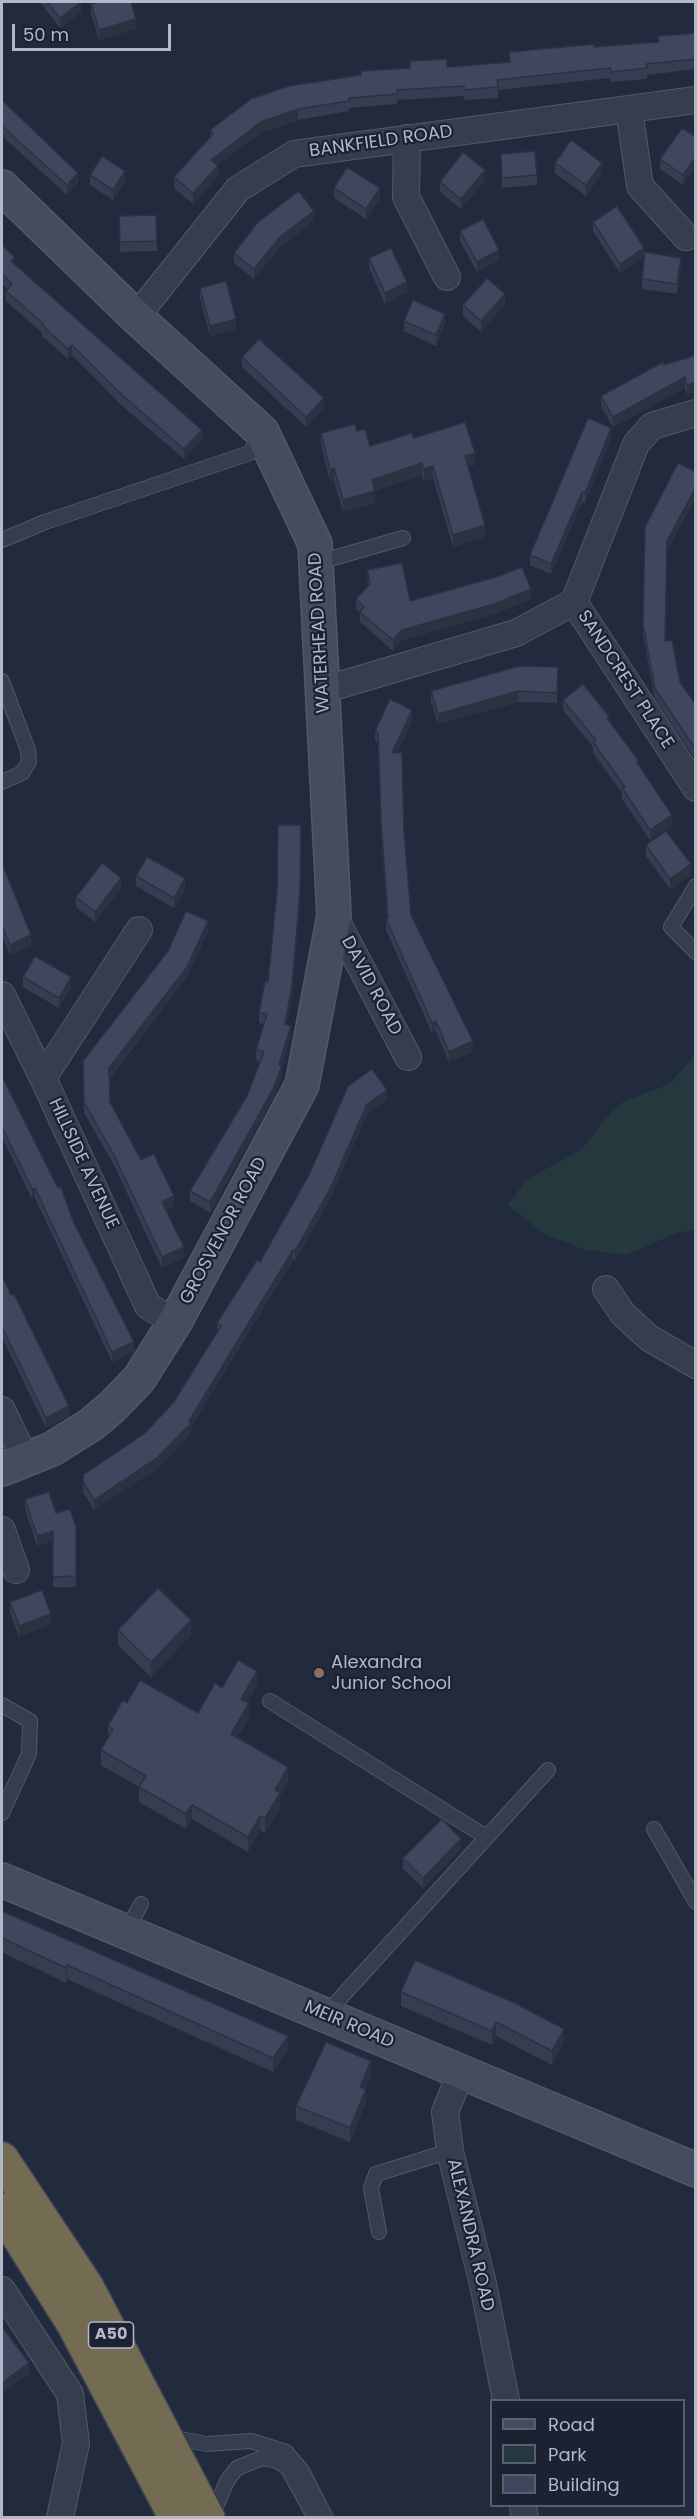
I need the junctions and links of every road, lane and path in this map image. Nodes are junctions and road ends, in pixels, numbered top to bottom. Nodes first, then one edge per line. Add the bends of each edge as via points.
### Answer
1 (696, 100) edge
2 (628, 109) junction
3 (407, 138) junction
4 (2, 187) edge
5 (686, 237) dead end
6 (447, 277) dead end
7 (136, 316) junction
8 (696, 413) edge
9 (262, 432) junction
10 (403, 538) dead end
11 (2, 540) edge
12 (316, 563) junction
13 (574, 602) junction
14 (2, 681) edge
15 (323, 690) junction
16 (2, 782) edge
17 (696, 788) edge
18 (696, 886) edge
19 (334, 916) junction
20 (139, 930) dead end
21 (696, 952) edge
22 (2, 995) edge
23 (408, 1057) dead end
24 (43, 1078) junction
25 (606, 1289) dead end
26 (175, 1322) junction
27 (696, 1365) edge
28 (2, 1410) edge
29 (14, 1465) edge
30 (2, 1530) edge
31 (16, 1570) dead end
32 (270, 1701) dead end
33 (2, 1705) edge
34 (548, 1770) dead end
35 (2, 1813) edge
36 (654, 1829) dead end
37 (486, 1837) junction
38 (2, 1880) edge
39 (696, 1902) edge
40 (325, 2015) junction
41 (460, 2072) junction
42 (450, 2151) junction
43 (2, 2159) edge
44 (696, 2170) edge
45 (2, 2210) edge
46 (379, 2232) dead end
47 (2, 2290) edge
48 (506, 2399) edge
49 (164, 2437) junction
50 (158, 2479) junction
51 (60, 2517) edge
52 (165, 2517) edge
53 (176, 2517) edge
54 (210, 2517) edge
55 (315, 2517) edge
56 (326, 2517) edge

1 - 2 street, BANKFIELD ROAD
2 - 3 street, BANKFIELD ROAD
2 - 5 street via 640,186
3 - 6 street via 406,197
3 - 7 street, BANKFIELD ROAD via 294,154 238,189
4 - 7 street, WATERHEAD ROAD
7 - 9 street, WATERHEAD ROAD
8 - 13 street via 652,426 636,444
9 - 11 lane via 250,453
9 - 12 street, WATERHEAD ROAD via 315,544
10 - 12 lane
12 - 15 street, WATERHEAD ROAD
13 - 15 street via 516,633
13 - 17 street, SANDCREST PLACE
14 - 16 lane via 29,762 22,773
15 - 19 street, WATERHEAD ROAD
18 - 21 lane via 671,927
19 - 23 street, DAVID ROAD
19 - 26 street, GROSVENOR ROAD via 302,1085
20 - 24 street
22 - 24 street, HILLSIDE AVENUE
24 - 26 street, HILLSIDE AVENUE via 148,1306
25 - 27 street via 623,1314 649,1338
26 - 29 street, GROSVENOR ROAD via 139,1379 113,1406 52,1449
28 - 29 street
30 - 31 street
32 - 37 lane
33 - 35 lane via 30,1721 29,1754
34 - 37 lane
36 - 39 lane
37 - 40 lane
38 - 40 street, MEIR ROAD via 134,1918
40 - 41 street, MEIR ROAD
41 - 42 street, ALEXANDRA ROAD via 444,2112
41 - 44 street, MEIR ROAD
42 - 46 lane via 376,2174 371,2188
42 - 48 street, ALEXANDRA ROAD
43 - 49 highway, A50 via 87,2287
45 - 50 highway, A50 via 74,2325
47 - 51 street via 70,2394 76,2443
49 - 54 highway, A50
49 - 56 lane via 207,2444 252,2441 286,2452 302,2471
50 - 52 highway
50 - 53 highway, A50
54 - 55 lane via 226,2481 237,2468 262,2458 287,2467

